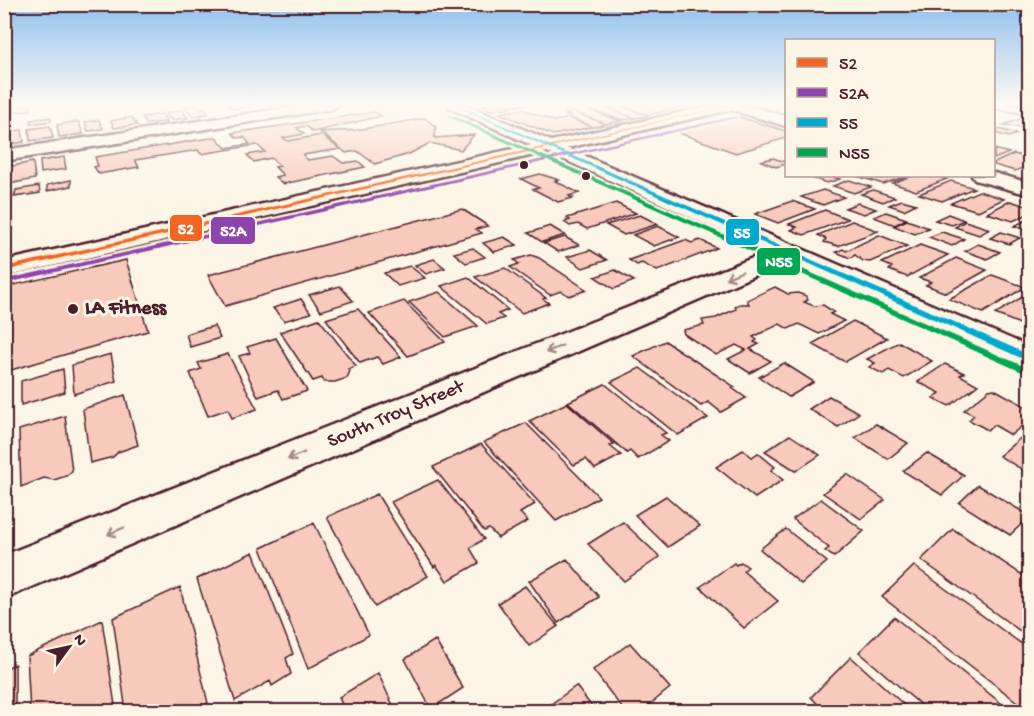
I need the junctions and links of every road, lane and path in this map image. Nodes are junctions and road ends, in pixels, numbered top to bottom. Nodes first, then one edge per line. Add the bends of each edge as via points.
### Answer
1 (117, 138) edge
2 (532, 138) edge
3 (583, 138) edge
4 (549, 146) junction
5 (4, 156) edge
6 (986, 177) edge
7 (1029, 189) edge
8 (788, 252) junction
9 (4, 269) edge
10 (1029, 359) edge
11 (4, 577) edge

1 - 5 main road
2 - 4 main road
3 - 4 main road
4 - 8 main road
4 - 9 main road
6 - 7 main road
8 - 10 main road
8 -> 11 main road, South Troy Street

